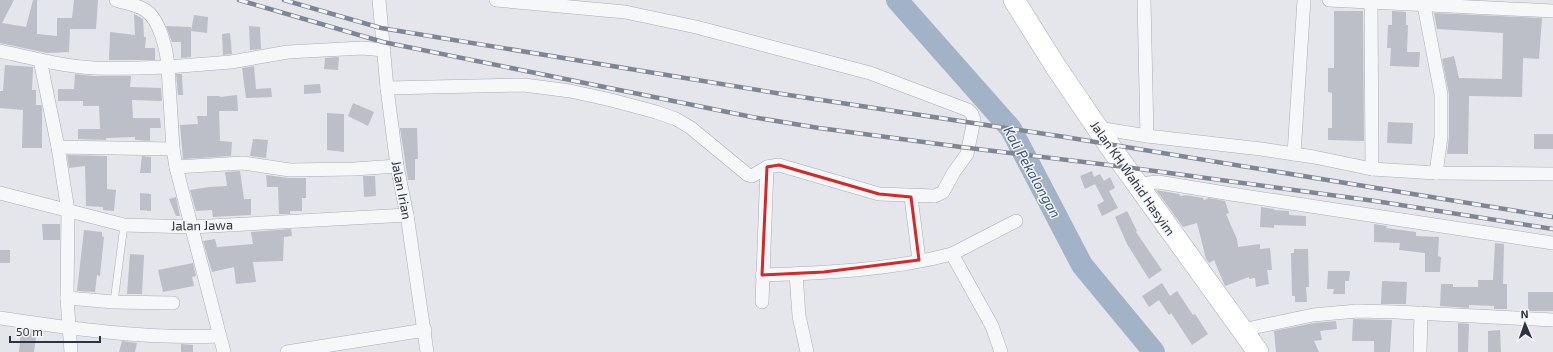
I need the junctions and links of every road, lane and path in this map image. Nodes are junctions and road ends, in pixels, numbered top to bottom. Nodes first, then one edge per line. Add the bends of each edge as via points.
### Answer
1 (116, 0) edge
2 (379, 0) edge
3 (496, 0) edge
4 (1014, 0) edge
5 (1144, 0) edge
6 (1304, 0) edge
7 (1329, 0) edge
8 (1423, 2) edge
9 (1371, 3) junction
10 (1553, 11) edge
11 (384, 50) junction
12 (0, 51) edge
13 (40, 60) junction
14 (168, 67) junction
15 (387, 88) junction
16 (1098, 128) junction
17 (1148, 136) junction
18 (58, 147) junction
19 (173, 148) junction
20 (1294, 154) junction
21 (397, 166) junction
22 (767, 166) junction
23 (176, 167) junction
24 (1372, 169) junction
25 (1436, 173) junction
26 (1553, 174) edge
27 (1140, 189) junction
28 (0, 193) edge
29 (911, 196) junction
30 (68, 211) junction
31 (407, 215) junction
32 (1016, 222) dead end
33 (124, 225) junction
34 (192, 227) junction
35 (1553, 243) edge
36 (952, 254) junction
37 (919, 260) junction
38 (796, 274) junction
39 (762, 275) junction
40 (67, 298) junction
41 (114, 302) junction
42 (762, 302) dead end
43 (173, 303) dead end
44 (1421, 313) junction
45 (0, 318) edge
46 (1553, 320) edge
47 (70, 328) junction
48 (425, 330) junction
49 (1242, 330) junction
50 (219, 336) junction
51 (71, 352) edge
52 (224, 352) edge
53 (286, 352) edge
54 (428, 352) edge
55 (807, 352) edge
56 (1001, 352) edge
57 (1258, 352) edge
58 (1420, 352) edge

1 - 14 street via 150,14 164,41
2 - 11 street, Jalan Irian
3 - 29 street via 624,12 696,28 870,73 968,110 974,120 967,154 943,192 935,196
4 - 16 main road, Jalan KH Wahid Hasyim
5 - 17 street
6 - 20 street
7 - 9 street
8 - 9 street
8 - 10 street
8 - 25 street via 1441,94 1441,137
9 - 24 street
11 - 14 street via 354,48 288,52 231,62
11 - 15 street, Jalan Irian
12 - 13 street
13 - 14 street via 93,68
13 - 18 street
14 - 19 street
15 - 21 street, Jalan Irian
15 - 22 street via 524,85 570,91 676,119 691,128 748,175 752,176
16 - 17 street
16 - 27 main road, Jalan KH Wahid Hasyim
17 - 20 street
18 - 19 street
18 - 30 street
19 - 23 street
20 - 24 street
21 - 23 street via 290,170 243,163
21 - 31 street, Jalan Irian
22 - 29 street via 779,165 879,194
22 - 39 street
23 - 34 street
24 - 25 street
25 - 26 street
27 - 35 street via 1148,183 1158,182
27 - 49 main road, Jalan KH Wahid Hasyim
28 - 30 street, Jalan Jawa
29 - 37 street
30 - 33 street, Jalan Jawa
30 - 40 street
31 - 34 street, Jalan Jawa
31 - 48 street, Jalan Irian
32 - 36 street
33 - 34 street, Jalan Jawa
33 - 41 lane
34 - 50 street
36 - 37 street
36 - 56 street via 992,326
37 - 38 street via 879,267
38 - 39 street
38 - 55 street
39 - 42 street
40 - 41 street
40 - 47 street
41 - 43 street
44 - 46 street
44 - 49 street via 1338,312
44 - 58 street
45 - 47 street
47 - 50 street via 120,334
47 - 51 street
48 - 53 street
48 - 54 street, Jalan Irian
49 - 57 main road, Jalan KH Wahid Hasyim
50 - 52 street

